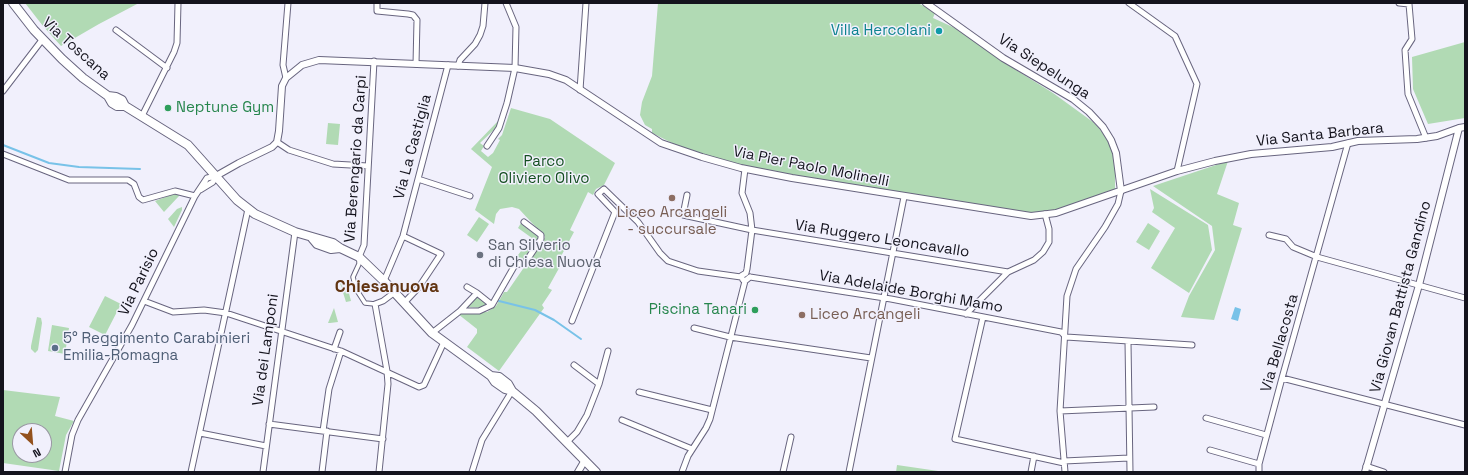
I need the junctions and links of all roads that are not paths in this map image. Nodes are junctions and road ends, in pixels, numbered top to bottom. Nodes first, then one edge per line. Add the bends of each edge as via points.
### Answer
1 (13, 3) edge
2 (178, 3) edge
3 (288, 3) edge
4 (377, 3) edge
5 (484, 3) edge
6 (506, 3) edge
7 (586, 3) edge
8 (926, 3) edge
9 (1129, 3) edge
10 (1399, 3) edge
11 (116, 30) dead end
12 (42, 40) junction
13 (374, 61) junction
14 (416, 64) junction
15 (448, 65) junction
16 (458, 66) junction
17 (167, 68) junction
18 (515, 68) junction
19 (286, 78) junction
20 (580, 90) junction
21 (3, 91) edge
22 (142, 116) junction
23 (1462, 127) edge
24 (1426, 138) junction
25 (277, 142) junction
26 (1348, 143) junction
27 (487, 146) dead end
28 (3, 154) edge
29 (368, 166) junction
30 (745, 169) junction
31 (1177, 171) junction
32 (216, 176) junction
33 (418, 179) junction
34 (1120, 191) junction
35 (195, 196) junction
36 (470, 196) dead end
37 (687, 196) dead end
38 (904, 197) junction
39 (248, 209) junction
40 (1045, 214) junction
41 (524, 222) dead end
42 (752, 230) junction
43 (295, 232) junction
44 (1269, 235) dead end
45 (403, 236) junction
46 (894, 253) junction
47 (359, 257) junction
48 (1317, 258) junction
49 (1008, 272) junction
50 (748, 275) junction
51 (743, 279) junction
52 (384, 281) junction
53 (1419, 285) junction
54 (467, 287) dead end
55 (395, 292) junction
56 (477, 293) junction
57 (883, 298) junction
58 (1465, 298) edge
59 (144, 301) junction
60 (404, 303) junction
61 (375, 304) junction
62 (492, 305) junction
63 (460, 311) junction
64 (226, 313) junction
65 (966, 314) junction
66 (983, 317) junction
67 (572, 321) dead end
68 (694, 328) dead end
69 (281, 332) junction
70 (340, 332) dead end
71 (432, 333) junction
72 (730, 337) junction
73 (1066, 337) junction
74 (444, 342) junction
75 (1128, 342) junction
76 (1192, 346) dead end
77 (334, 349) junction
78 (341, 351) junction
79 (608, 351) dead end
80 (871, 358) junction
81 (574, 365) dead end
82 (388, 371) junction
83 (1282, 378) junction
84 (599, 384) junction
85 (512, 391) junction
86 (639, 392) dead end
87 (1385, 405) junction
88 (1154, 407) dead end
89 (1128, 409) junction
90 (712, 410) junction
91 (1060, 412) junction
92 (1206, 418) dead end
93 (622, 420) dead end
94 (269, 424) junction
95 (1465, 425) edge
96 (325, 431) junction
97 (200, 433) junction
98 (1266, 435) junction
99 (791, 437) dead end
100 (383, 439) junction
101 (567, 442) junction
102 (266, 446) junction
103 (692, 449) junction
104 (1210, 450) dead end
105 (1034, 456) junction
106 (1129, 458) junction
107 (585, 460) junction
108 (1064, 462) junction
109 (1258, 464) junction
110 (1366, 469) edge
111 (65, 472) edge
112 (191, 472) edge
113 (263, 472) edge
114 (322, 472) edge
115 (379, 472) edge
116 (472, 472) edge
117 (578, 472) edge
118 (596, 472) edge
119 (682, 472) edge
120 (783, 472) edge
121 (850, 472) edge
122 (1031, 472) edge
123 (1065, 472) edge
124 (1130, 472) edge
125 (1259, 472) edge
126 (1384, 472) edge

1 - 12 main road, Via Toscana
2 - 17 street via 177,43
3 - 19 street via 283,65
4 - 14 street via 377,11 413,15 417,20
5 - 16 street via 480,35
6 - 18 street via 516,27
7 - 20 street
8 - 34 street, Via Siepelunga via 1003,58 1089,112 1111,140 1116,153
9 - 31 street via 1175,36 1197,84
10 - 24 street via 1410,4 1412,40 1405,50 1408,94
11 - 17 street
12 - 21 street
12 - 22 main road, Via Toscana via 83,78 108,96 112,103 125,106
13 - 14 street, Via Pier Paolo Molinelli
13 - 19 street, Via Pier Paolo Molinelli via 310,61
13 - 29 street, Via Berengario da Carpi
14 - 15 street, Via Pier Paolo Molinelli
15 - 16 street, Via Pier Paolo Molinelli
15 - 33 street, Via La Castiglia
16 - 18 street, Via Pier Paolo Molinelli
17 - 22 street
18 - 20 street, Via Pier Paolo Molinelli via 549,74 566,80
18 - 27 street via 499,128
19 - 25 street via 282,86
20 - 30 street, Via Pier Paolo Molinelli via 662,143
22 - 32 main road, Via Toscana via 188,145
23 - 24 street, Via Santa Barbara
23 - 53 street, Via Giovan Battista Gandino
24 - 26 street, Via Santa Barbara via 1370,139
25 - 29 street via 289,150 333,164
25 - 32 street
26 - 31 street, Via Santa Barbara via 1232,158
26 - 48 street, Via Bellacosta
28 - 35 street via 69,180 128,180 134,184 139,198 143,200 175,191
29 - 47 street, Via Berengario da Carpi via 364,245
30 - 38 street, Via Pier Paolo Molinelli
30 - 42 street via 742,193 750,214
31 - 34 street, Via Santa Barbara
32 - 35 street, Via Parisio via 207,178
32 - 39 main road, Via Toscana
33 - 36 street
33 - 45 street, Via La Castiglia
34 - 40 street, Via Pier Paolo Molinelli
34 - 73 street, Via Siepelunga via 1116,208 1102,233 1079,263 1069,286
35 - 59 street, Via Parisio
37 - 42 street, Via Ruggero Leoncavallo via 683,215
38 - 40 street, Via Pier Paolo Molinelli via 1017,215
38 - 46 street
39 - 43 main road, Via Toscana via 264,220
39 - 64 street
40 - 49 street via 1049,229 1048,242 1043,252 1034,260
41 - 62 street via 541,235 541,239 525,263 515,265
42 - 46 street, Via Ruggero Leoncavallo
42 - 50 street
43 - 47 main road, Via Toscana via 326,240
43 - 69 street, Via dei Lamponi
44 - 48 street via 1286,239 1293,247
45 - 52 street, Via La Castiglia
45 - 60 street via 442,254 420,287
46 - 49 street, Via Ruggero Leoncavallo
46 - 57 street
47 - 52 main road, Via Toscana
47 - 61 street via 353,282 362,301
48 - 53 street
48 - 83 street, Via Bellacosta
49 - 65 street
50 - 51 street via 743,274
50 - 57 street, Via Adelaide Borghi Mamo
51 - 67 street via 698,271 668,261 660,254 638,222 604,189 598,194 615,212
51 - 72 street
52 - 55 main road, Via Toscana
53 - 58 street
53 - 87 street, Via Giovan Battista Gandino
54 - 56 street
55 - 60 main road, Via Toscana
55 - 61 street
56 - 62 street
56 - 63 street
57 - 65 street, Via Adelaide Borghi Mamo
57 - 80 street
59 - 64 street via 173,312 204,310
59 - 111 street, Via Parisio via 78,420 72,435
60 - 71 main road, Via Toscana
61 - 82 street
62 - 63 street via 479,311
63 - 71 street
64 - 69 street
64 - 97 street
65 - 66 street, Via Adelaide Borghi Mamo
66 - 73 street, Via Adelaide Borghi Mamo via 1061,332
66 - 105 street via 955,439
68 - 72 street
69 - 77 street
69 - 94 street, Via dei Lamponi
70 - 77 street
71 - 74 main road, Via Toscana
72 - 80 street
72 - 90 street
73 - 75 street, Via Adelaide Borghi Mamo
73 - 91 street, Via Siepelunga
74 - 82 street via 422,387
74 - 85 main road, Via Toscana via 491,376 499,377
75 - 76 street, Via Adelaide Borghi Mamo
75 - 89 street
77 - 78 street
78 - 82 street
78 - 96 street via 329,389
79 - 84 street
80 - 121 street
81 - 84 street
82 - 100 street
83 - 87 street
83 - 98 street, Via Bellacosta
84 - 101 street via 587,416
85 - 101 main road, Via Toscana
85 - 116 street via 482,440
86 - 90 street
87 - 95 street
87 - 110 street, Via Giovan Battista Gandino
88 - 89 street
89 - 91 street
89 - 106 street
90 - 103 street via 706,428
91 - 108 street, Via Siepelunga
92 - 98 street
93 - 103 street
94 - 96 street
94 - 102 street, Via dei Lamponi
96 - 100 street
96 - 114 street
97 - 102 street
97 - 112 street
98 - 109 street, Via Bellacosta
99 - 120 street
100 - 115 street
101 - 107 main road, Via Toscana
102 - 113 street, Via dei Lamponi
103 - 119 street
104 - 109 street
105 - 108 street
105 - 122 street
106 - 108 street
106 - 124 street
107 - 117 street
107 - 118 main road, Via Toscana
108 - 123 street, Via Siepelunga
109 - 125 street, Via Bellacosta
110 - 126 street

